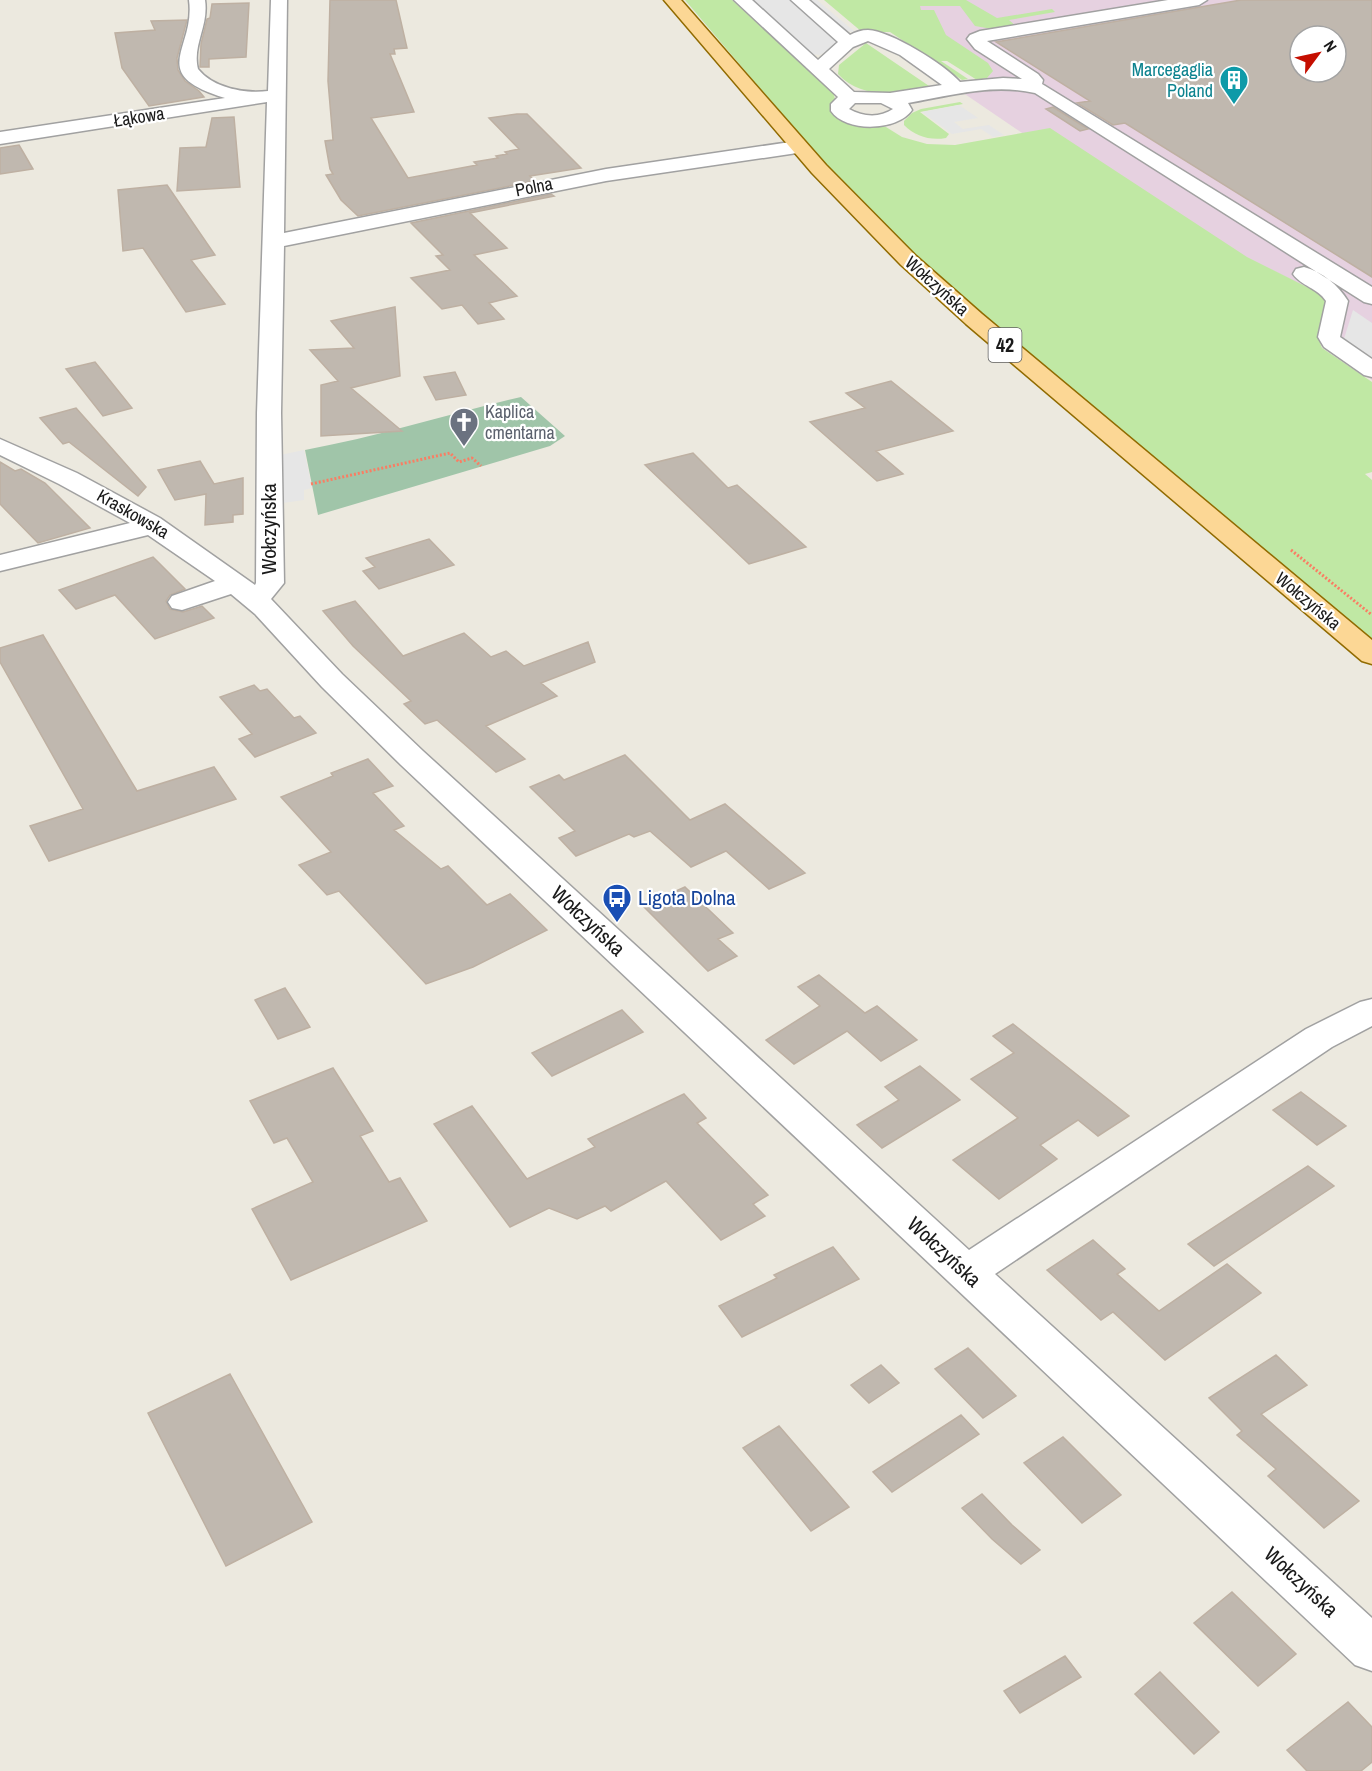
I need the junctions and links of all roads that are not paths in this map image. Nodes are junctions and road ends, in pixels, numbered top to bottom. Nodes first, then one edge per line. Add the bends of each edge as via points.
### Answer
1 (197, 0) edge
2 (279, 0) edge
3 (672, 0) edge
4 (742, 0) edge
5 (799, 0) edge
6 (1199, 0) edge
7 (849, 42) junction
8 (817, 43) dead end
9 (833, 57) junction
10 (818, 69) junction
11 (951, 83) dead end
12 (1029, 89) junction
13 (277, 96) junction
14 (850, 98) junction
15 (252, 99) junction
16 (888, 99) junction
17 (903, 110) junction
18 (0, 138) edge
19 (797, 147) junction
20 (274, 240) junction
21 (1372, 297) edge
22 (1372, 307) edge
23 (1372, 370) edge
24 (0, 446) edge
25 (151, 524) junction
26 (0, 563) edge
27 (245, 591) junction
28 (182, 602) dead end
29 (1372, 655) edge
30 (1372, 1011) edge
31 (966, 1272) junction
32 (1372, 1649) edge

1 - 15 street via 198,19 187,61 191,70 217,90
2 - 13 street, Wołczyńska
3 - 19 main road, Wołczyńska / 42
4 - 10 street
5 - 7 street
6 - 12 street via 976,39 1032,78
7 - 9 street
7 - 11 street via 864,36 885,38
8 - 9 street
9 - 10 street
10 - 14 street
12 - 16 street via 995,82
12 - 17 street
12 - 21 street via 1064,102
12 - 22 street
12 - 23 street via 1331,291 1337,301 1329,337
13 - 15 street, Łąkowa
13 - 20 street, Wołczyńska
14 - 16 street
14 - 17 street via 838,107 852,118 886,119
15 - 18 street, Łąkowa
16 - 17 street via 900,104
19 - 20 street, Polna via 567,181
19 - 29 main road, Wołczyńska / 42 via 871,224 974,320
20 - 27 street, Wołczyńska via 270,583 267,589
24 - 25 street, Kraskowska
25 - 26 street
25 - 27 street, Kraskowska
27 - 28 street
27 - 31 street, Wołczyńska via 412,758
30 - 31 street via 1319,1038
31 - 32 street, Wołczyńska

